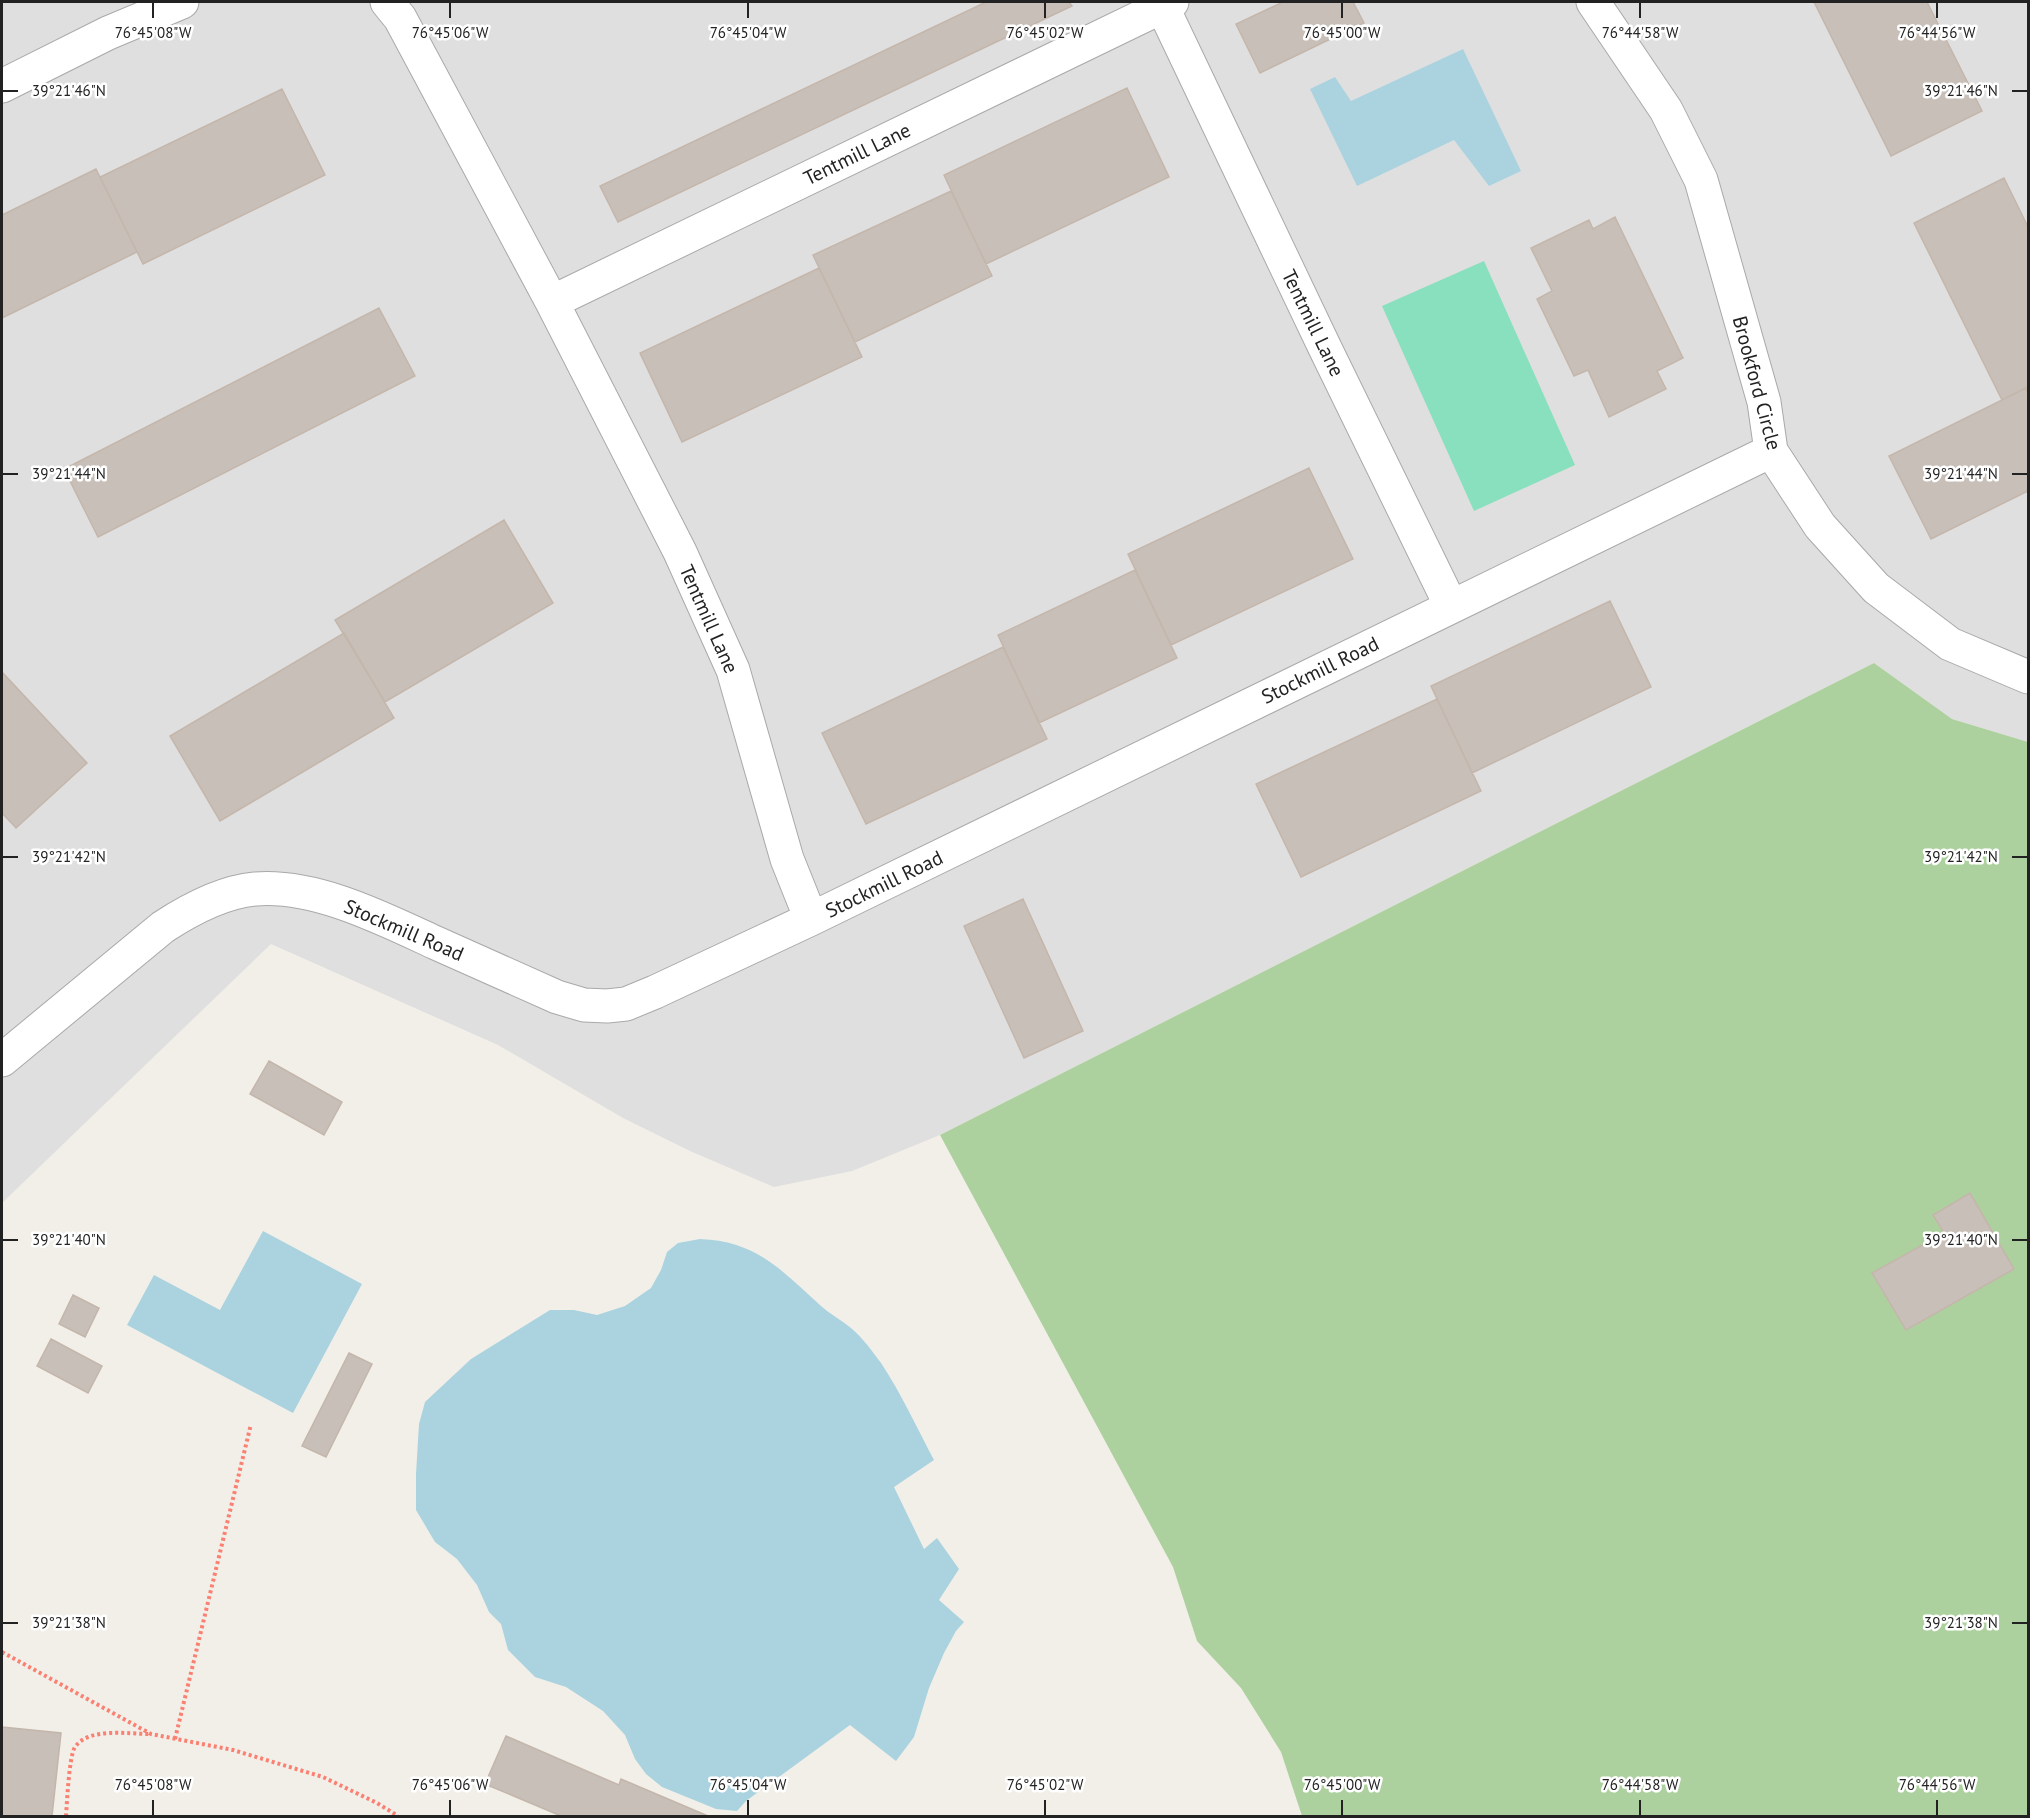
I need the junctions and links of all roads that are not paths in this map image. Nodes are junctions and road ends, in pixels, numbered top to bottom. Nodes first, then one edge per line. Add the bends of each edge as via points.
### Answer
1 (182, 2) edge
2 (387, 2) edge
3 (1593, 2) edge
4 (1167, 4) edge
5 (2, 86) edge
6 (552, 302) junction
7 (1771, 451) junction
8 (1451, 606) junction
9 (2028, 676) edge
10 (811, 920) junction
11 (2, 1060) edge

1 - 5 street via 108,33
2 - 6 street, Tentmill Lane via 400,18
3 - 7 street, Brookford Circle via 1666,110 1701,180 1764,402
4 - 6 street, Tentmill Lane
4 - 8 street, Tentmill Lane via 1325,348
6 - 10 street, Tentmill Lane via 680,552 733,670 787,860
7 - 8 street, Stockmill Road
7 - 9 street, Brookford Circle via 1820,526 1876,588 1950,644
8 - 10 street, Stockmill Road
10 - 11 street, Stockmill Road via 626,1004 584,1005 557,997 333,900 285,888 252,889 188,911 163,927

